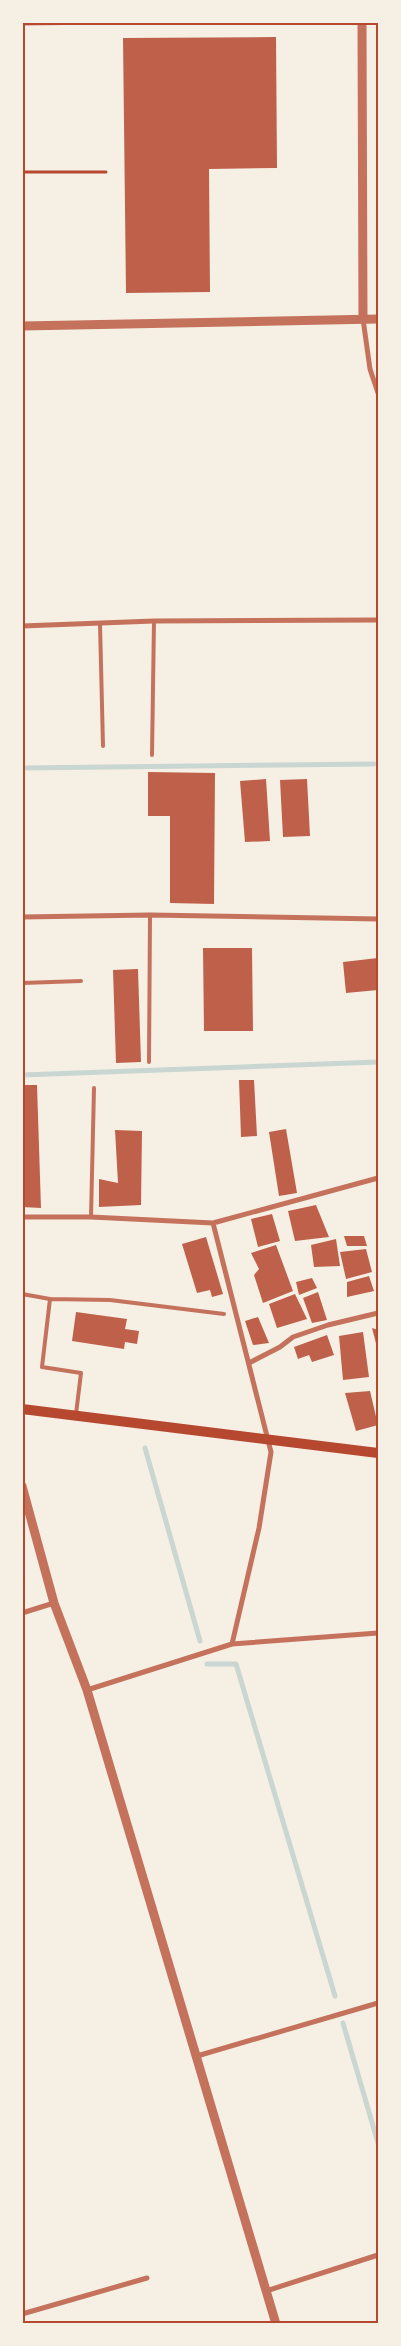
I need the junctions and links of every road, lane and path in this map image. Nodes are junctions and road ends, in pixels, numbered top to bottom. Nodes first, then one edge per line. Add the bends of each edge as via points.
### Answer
1 (105, 22) edge
2 (362, 22) edge
3 (22, 23) edge
4 (22, 172) edge
5 (106, 172) dead end
6 (363, 319) junction
7 (378, 319) edge
8 (22, 326) edge
9 (378, 393) edge
10 (378, 620) edge
11 (154, 621) junction
12 (100, 624) junction
13 (22, 626) edge
14 (103, 746) dead end
15 (152, 755) dead end
16 (150, 915) junction
17 (22, 917) edge
18 (378, 919) edge
19 (81, 981) dead end
20 (22, 983) edge
21 (149, 1062) dead end
22 (94, 1088) dead end
23 (378, 1178) edge
24 (22, 1217) edge
25 (92, 1217) junction
26 (213, 1223) junction
27 (22, 1294) edge
28 (50, 1299) junction
29 (378, 1313) edge
30 (224, 1314) dead end
31 (249, 1362) junction
32 (22, 1409) edge
33 (76, 1414) junction
34 (268, 1439) junction
35 (378, 1453) edge
36 (22, 1486) edge
37 (54, 1604) junction
38 (22, 1613) edge
39 (378, 1633) edge
40 (232, 1644) junction
41 (87, 1690) junction
42 (378, 2003) edge
43 (197, 2056) junction
44 (378, 2255) edge
45 (147, 2278) dead end
46 (266, 2291) junction
47 (22, 2314) edge
48 (276, 2324) edge

1 - 3 street
2 - 6 street
4 - 5 path
6 - 7 street
6 - 8 street
6 - 9 street via 370,368
10 - 11 street
11 - 12 street
11 - 15 lane
12 - 13 street
12 - 14 lane
16 - 17 street
16 - 18 street
16 - 21 lane
19 - 20 lane
22 - 25 lane
23 - 26 street
24 - 25 street
25 - 26 street
26 - 31 street
27 - 28 lane
28 - 30 lane via 110,1300
28 - 33 lane via 42,1367 82,1373
29 - 31 street via 293,1337
31 - 34 street
32 - 33 main road
33 - 34 main road
34 - 35 main road
34 - 40 street via 272,1452 259,1528
36 - 37 street
37 - 38 street
37 - 41 street
39 - 40 street
40 - 41 street
41 - 43 street
42 - 43 street
43 - 46 street
44 - 46 street
45 - 47 street
46 - 48 street

